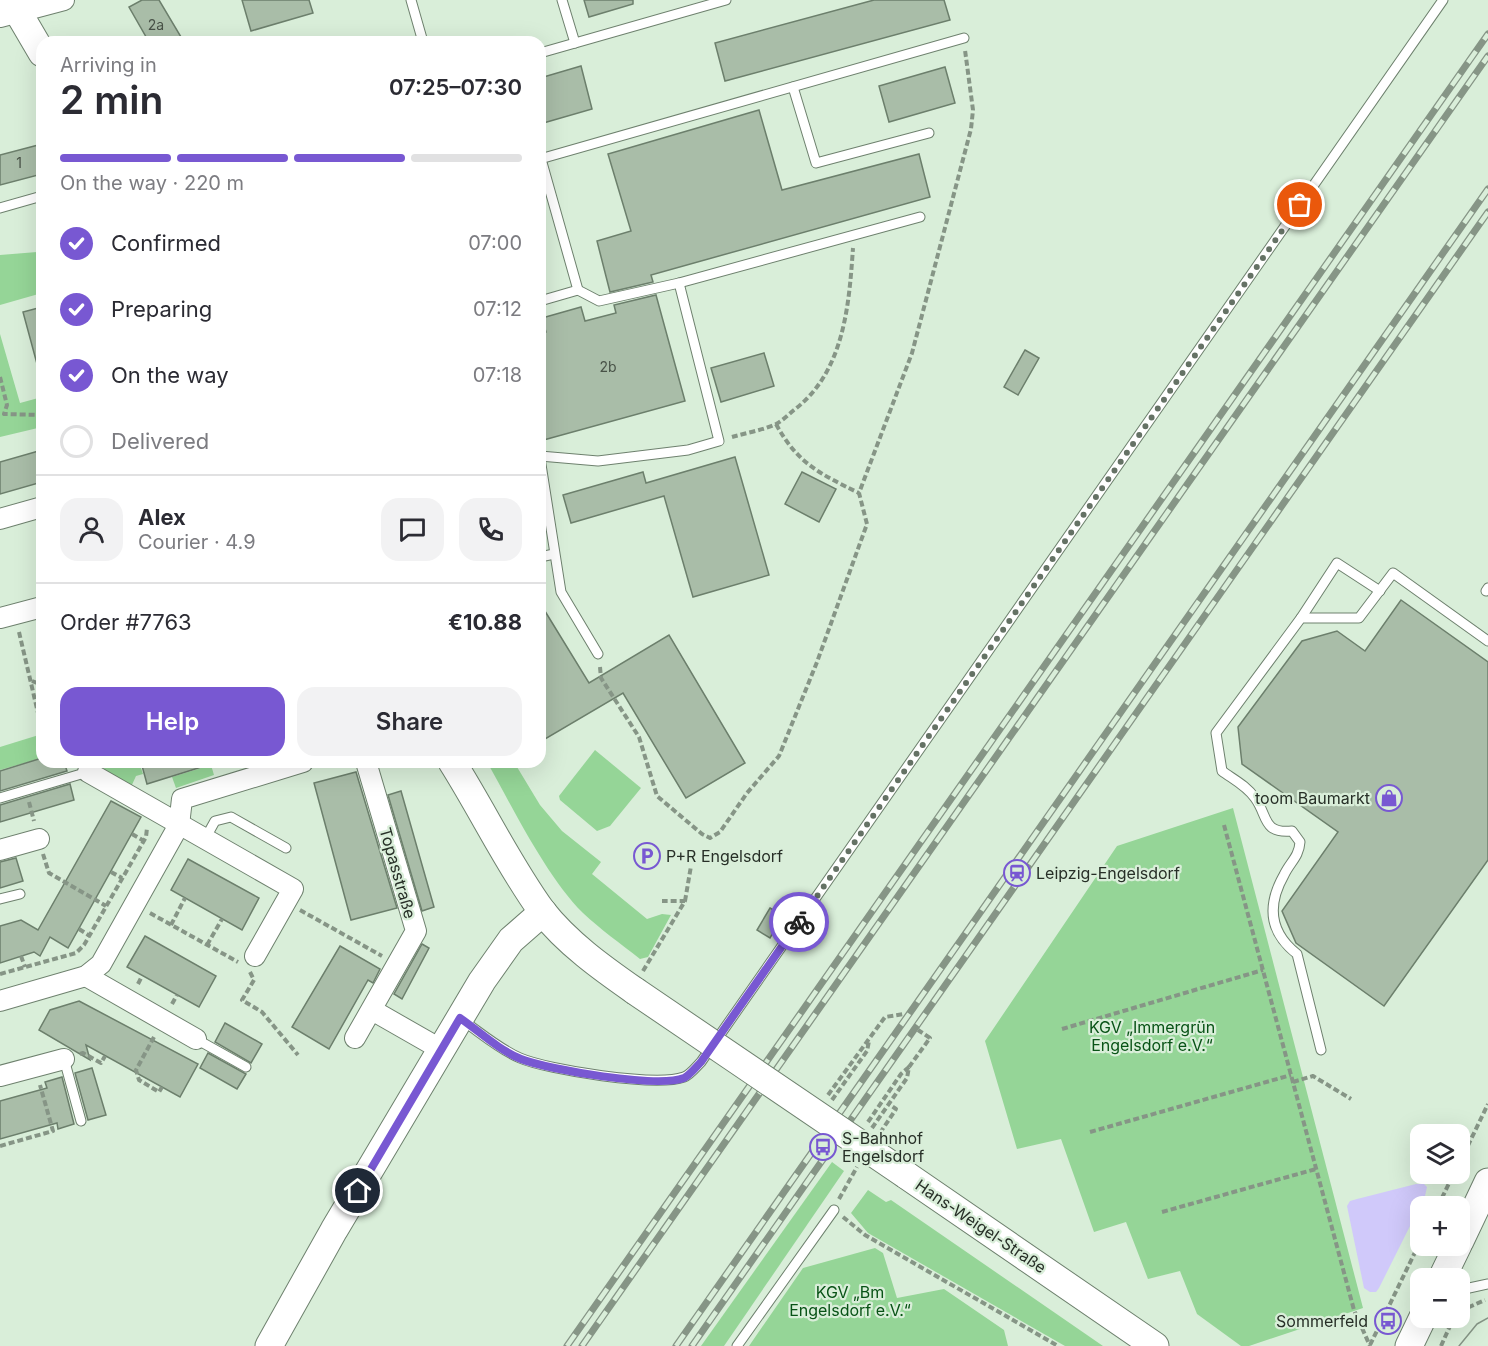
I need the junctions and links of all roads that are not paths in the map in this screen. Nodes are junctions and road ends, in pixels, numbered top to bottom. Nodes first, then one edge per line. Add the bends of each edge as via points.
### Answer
1 (64, 0) edge
2 (411, 0) edge
3 (562, 0) edge
4 (726, 0) edge
5 (1443, 0) edge
6 (10, 10) edge
7 (421, 36) edge
8 (964, 38) road end
9 (574, 43) junction
10 (36, 45) edge
11 (546, 51) edge
12 (793, 87) junction
13 (929, 134) dead end
14 (546, 158) edge
15 (546, 177) edge
16 (36, 198) edge
17 (0, 208) edge
18 (920, 218) dead end
19 (679, 283) junction
20 (578, 290) junction
21 (546, 299) edge
22 (546, 457) edge
23 (546, 499) edge
24 (36, 509) edge
25 (0, 519) edge
26 (554, 554) junction
27 (546, 556) edge
28 (1380, 591) junction
29 (36, 609) edge
30 (7, 616) edge
31 (1301, 618) junction
32 (1488, 641) edge
33 (598, 654) road end
34 (283, 768) edge
35 (368, 768) edge
36 (456, 768) edge
37 (88, 772) joint
38 (0, 798) edge
39 (179, 825) junction
40 (39, 839) road end
41 (205, 839) junction
42 (286, 848) dead end
43 (0, 850) edge
44 (20, 894) dead end
45 (0, 899) edge
46 (543, 912) junction
47 (255, 956) dead end
48 (86, 976) junction
49 (0, 1001) edge
50 (372, 1010) junction
51 (460, 1018) junction
52 (355, 1038) dead end
53 (196, 1039) joint
54 (442, 1050) junction
55 (1321, 1050) dead end
56 (64, 1059) joint
57 (246, 1066) dead end
58 (0, 1076) edge
59 (81, 1121) dead end
60 (1488, 1182) edge
61 (834, 1210) road end
62 (1470, 1220) edge
63 (1488, 1284) edge
64 (1470, 1288) edge
65 (1418, 1328) edge
66 (269, 1346) edge
67 (737, 1346) edge
68 (1155, 1346) edge
69 (1409, 1346) edge

1 - 6 street
2 - 7 lane
3 - 9 lane
4 - 9 lane
5 - 51 lane via 701,1062 686,1077 663,1081 571,1070 507,1052
6 - 10 street
8 - 12 lane
9 - 11 lane
12 - 13 lane via 816,164
12 - 14 lane
15 - 20 lane
16 - 17 lane
18 - 19 lane
19 - 20 lane via 599,301
19 - 22 lane via 719,441 688,450 598,461
20 - 21 lane
23 - 26 lane
24 - 25 street
26 - 27 lane
26 - 33 lane via 561,592
28 - 31 lane via 1359,618
28 - 31 lane via 1337,563
28 - 32 lane via 1393,573
29 - 30 street
31 - 55 lane via 1216,733 1222,771 1249,790 1272,828 1292,831 1300,842 1300,853 1284,873 1272,909 1276,929 1297,954
34 - 39 street via 182,799
35 - 50 street, Topasstraße via 416,931
36 - 46 street, Hans-Weigel-Straße
37 - 38 lane
37 - 39 street
39 - 41 street
39 - 48 street via 106,956
40 - 43 street
41 - 42 lane via 215,821 231,817
41 - 47 street via 293,890
44 - 45 lane
46 - 51 street via 511,940
46 - 68 street, Hans-Weigel-Straße, bridge via 583,952 634,990
48 - 49 street
48 - 53 street
50 - 52 street, Topasstraße
50 - 54 street
51 - 54 street
53 - 57 lane
54 - 66 street
56 - 58 street
56 - 59 lane
60 - 62 street
61 - 67 lane
63 - 64 lane
65 - 69 street

